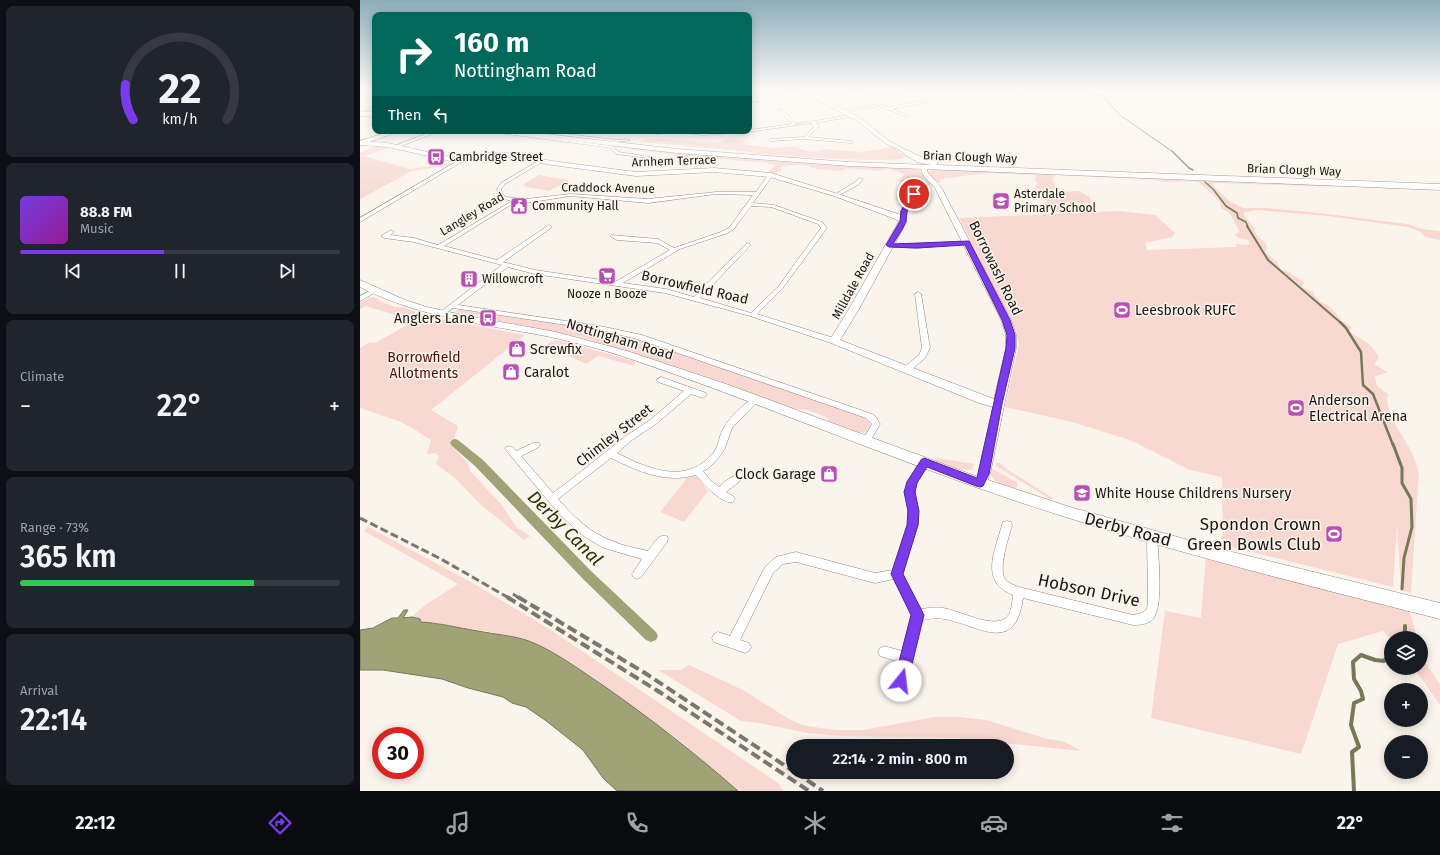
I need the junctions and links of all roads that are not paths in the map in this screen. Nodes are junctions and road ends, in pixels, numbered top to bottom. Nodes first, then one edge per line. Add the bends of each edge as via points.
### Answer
1 (772, 128) edge
2 (815, 128) edge
3 (870, 128) edge
4 (752, 130) edge
5 (388, 134) edge
6 (430, 134) edge
7 (510, 134) edge
8 (527, 134) edge
9 (543, 134) edge
10 (557, 134) edge
11 (805, 138) junction
12 (628, 140) dead end
13 (771, 140) dead end
14 (850, 142) dead end
15 (360, 143) edge
16 (396, 146) junction
17 (908, 153) junction
18 (648, 156) dead end
19 (463, 160) junction
20 (540, 160) junction
21 (875, 162) junction
22 (984, 166) junction
23 (924, 168) junction
24 (771, 175) junction
25 (861, 179) dead end
26 (1440, 186) edge
27 (907, 193) dead end
28 (757, 194) junction
29 (914, 194) junction
30 (920, 194) dead end
31 (836, 195) junction
32 (515, 201) junction
33 (749, 204) junction
34 (904, 211) junction
35 (888, 213) junction
36 (360, 220) edge
37 (903, 221) junction
38 (549, 227) dead end
39 (391, 232) dead end
40 (612, 236) dead end
41 (967, 243) junction
42 (748, 245) dead end
43 (889, 245) junction
44 (440, 246) junction
45 (674, 250) junction
46 (498, 262) junction
47 (506, 264) junction
48 (360, 284) edge
49 (616, 284) junction
50 (374, 291) junction
51 (918, 294) dead end
52 (360, 298) edge
53 (696, 299) junction
54 (454, 306) junction
55 (442, 314) junction
56 (752, 315) junction
57 (834, 341) junction
58 (906, 370) junction
59 (661, 380) dead end
60 (690, 390) junction
61 (702, 395) dead end
62 (755, 400) junction
63 (997, 404) junction
64 (866, 441) junction
65 (536, 445) dead end
66 (611, 454) junction
67 (924, 462) junction
68 (698, 471) junction
69 (736, 479) dead end
70 (980, 483) junction
71 (719, 492) junction
72 (552, 498) junction
73 (730, 499) dead end
74 (1007, 525) dead end
75 (1152, 536) junction
76 (663, 539) dead end
77 (650, 556) junction
78 (637, 574) dead end
79 (897, 574) junction
80 (1019, 592) junction
81 (1440, 611) edge
82 (918, 615) junction
83 (718, 638) dead end
84 (733, 642) junction
85 (745, 647) dead end
86 (884, 652) dead end
87 (907, 658) junction
88 (897, 692) dead end

1 - 4 street
2 - 11 street
3 - 17 street via 887,142
5 - 15 main road
6 - 16 street
7 - 18 street via 612,147 618,153
8 - 23 highway, Brian Clough Way via 684,152
9 - 21 highway, Brian Clough Way via 696,151
10 - 12 street
11 - 13 street
11 - 14 street
15 - 16 street
16 - 19 street via 448,159
17 - 21 highway via 910,158 904,161
17 - 22 highway via 928,162
19 - 20 street, Arnhem Terrace via 501,155
19 - 36 street
20 - 24 street, Arnhem Terrace via 639,175 714,170
20 - 32 street via 499,188 503,198
21 - 22 highway, Brian Clough Way
22 - 26 highway, Brian Clough Way
23 - 26 highway, Brian Clough Way
23 - 41 street, Borrowash Road via 924,174 938,187
24 - 28 street
24 - 31 street, Arnhem Terrace
25 - 31 street
27 - 29 street
28 - 32 street, Craddock Avenue via 712,193 648,201 570,195
28 - 33 street
29 - 30 street
29 - 34 street
31 - 35 street, Arnhem Terrace
32 - 44 street, Langley Road
33 - 45 street via 729,231
33 - 56 street via 776,208 820,223 824,228 780,288
34 - 35 street
34 - 37 street
35 - 37 street, Arnhem Terrace
37 - 43 street, Milldale Road
38 - 46 street
39 - 44 street, Borrowfield Road via 384,236
40 - 45 street via 658,241
41 - 43 street
41 - 63 street, Borrowash Road via 1011,335 1011,348
42 - 53 street
43 - 57 street, Milldale Road
44 - 46 street, Borrowfield Road
45 - 49 street
46 - 47 street, Borrowfield Road
47 - 49 street, Borrowfield Road via 535,272
47 - 54 street
48 - 50 main road, Nottingham Road
49 - 53 street, Borrowfield Road
50 - 52 street
50 - 55 main road, Nottingham Road via 412,306
51 - 58 street via 926,348 922,356
53 - 56 street, Borrowfield Road
54 - 55 street
54 - 64 street, Nottingham Road via 600,328 639,337 713,361 870,416 876,424
55 - 62 main road, Nottingham Road via 585,342 639,358
56 - 57 street, Borrowfield Road
57 - 58 street, Borrowfield Road
58 - 63 street, Borrowfield Road
59 - 60 street
60 - 61 street
60 - 66 street, Chimley Street
62 - 64 main road, Nottingham Road
62 - 68 street via 728,426 721,448
63 - 70 street, Borrowash Road via 984,474
64 - 67 main road, Nottingham Road
65 - 72 street via 512,452
66 - 68 street via 665,475 677,476
66 - 72 street, Chimley Street
67 - 70 main road, Nottingham Road
67 - 79 street via 912,482 910,492 913,525
68 - 71 street via 708,484
69 - 71 street
70 - 75 main road, Derby Road via 1077,515
71 - 73 street
72 - 77 street via 569,516 601,542
74 - 80 street, Hobson Drive via 1002,542 999,579 1009,588
75 - 80 street, Hobson Drive via 1154,602 1150,615 1143,620 1133,620
75 - 81 main road, Derby Road
76 - 77 street
77 - 78 street
79 - 82 street
79 - 84 street via 874,578 796,557 780,560 769,570
80 - 82 street via 1012,620 1000,628 942,613
82 - 87 street
83 - 84 street
84 - 85 street
86 - 87 street
87 - 88 street

